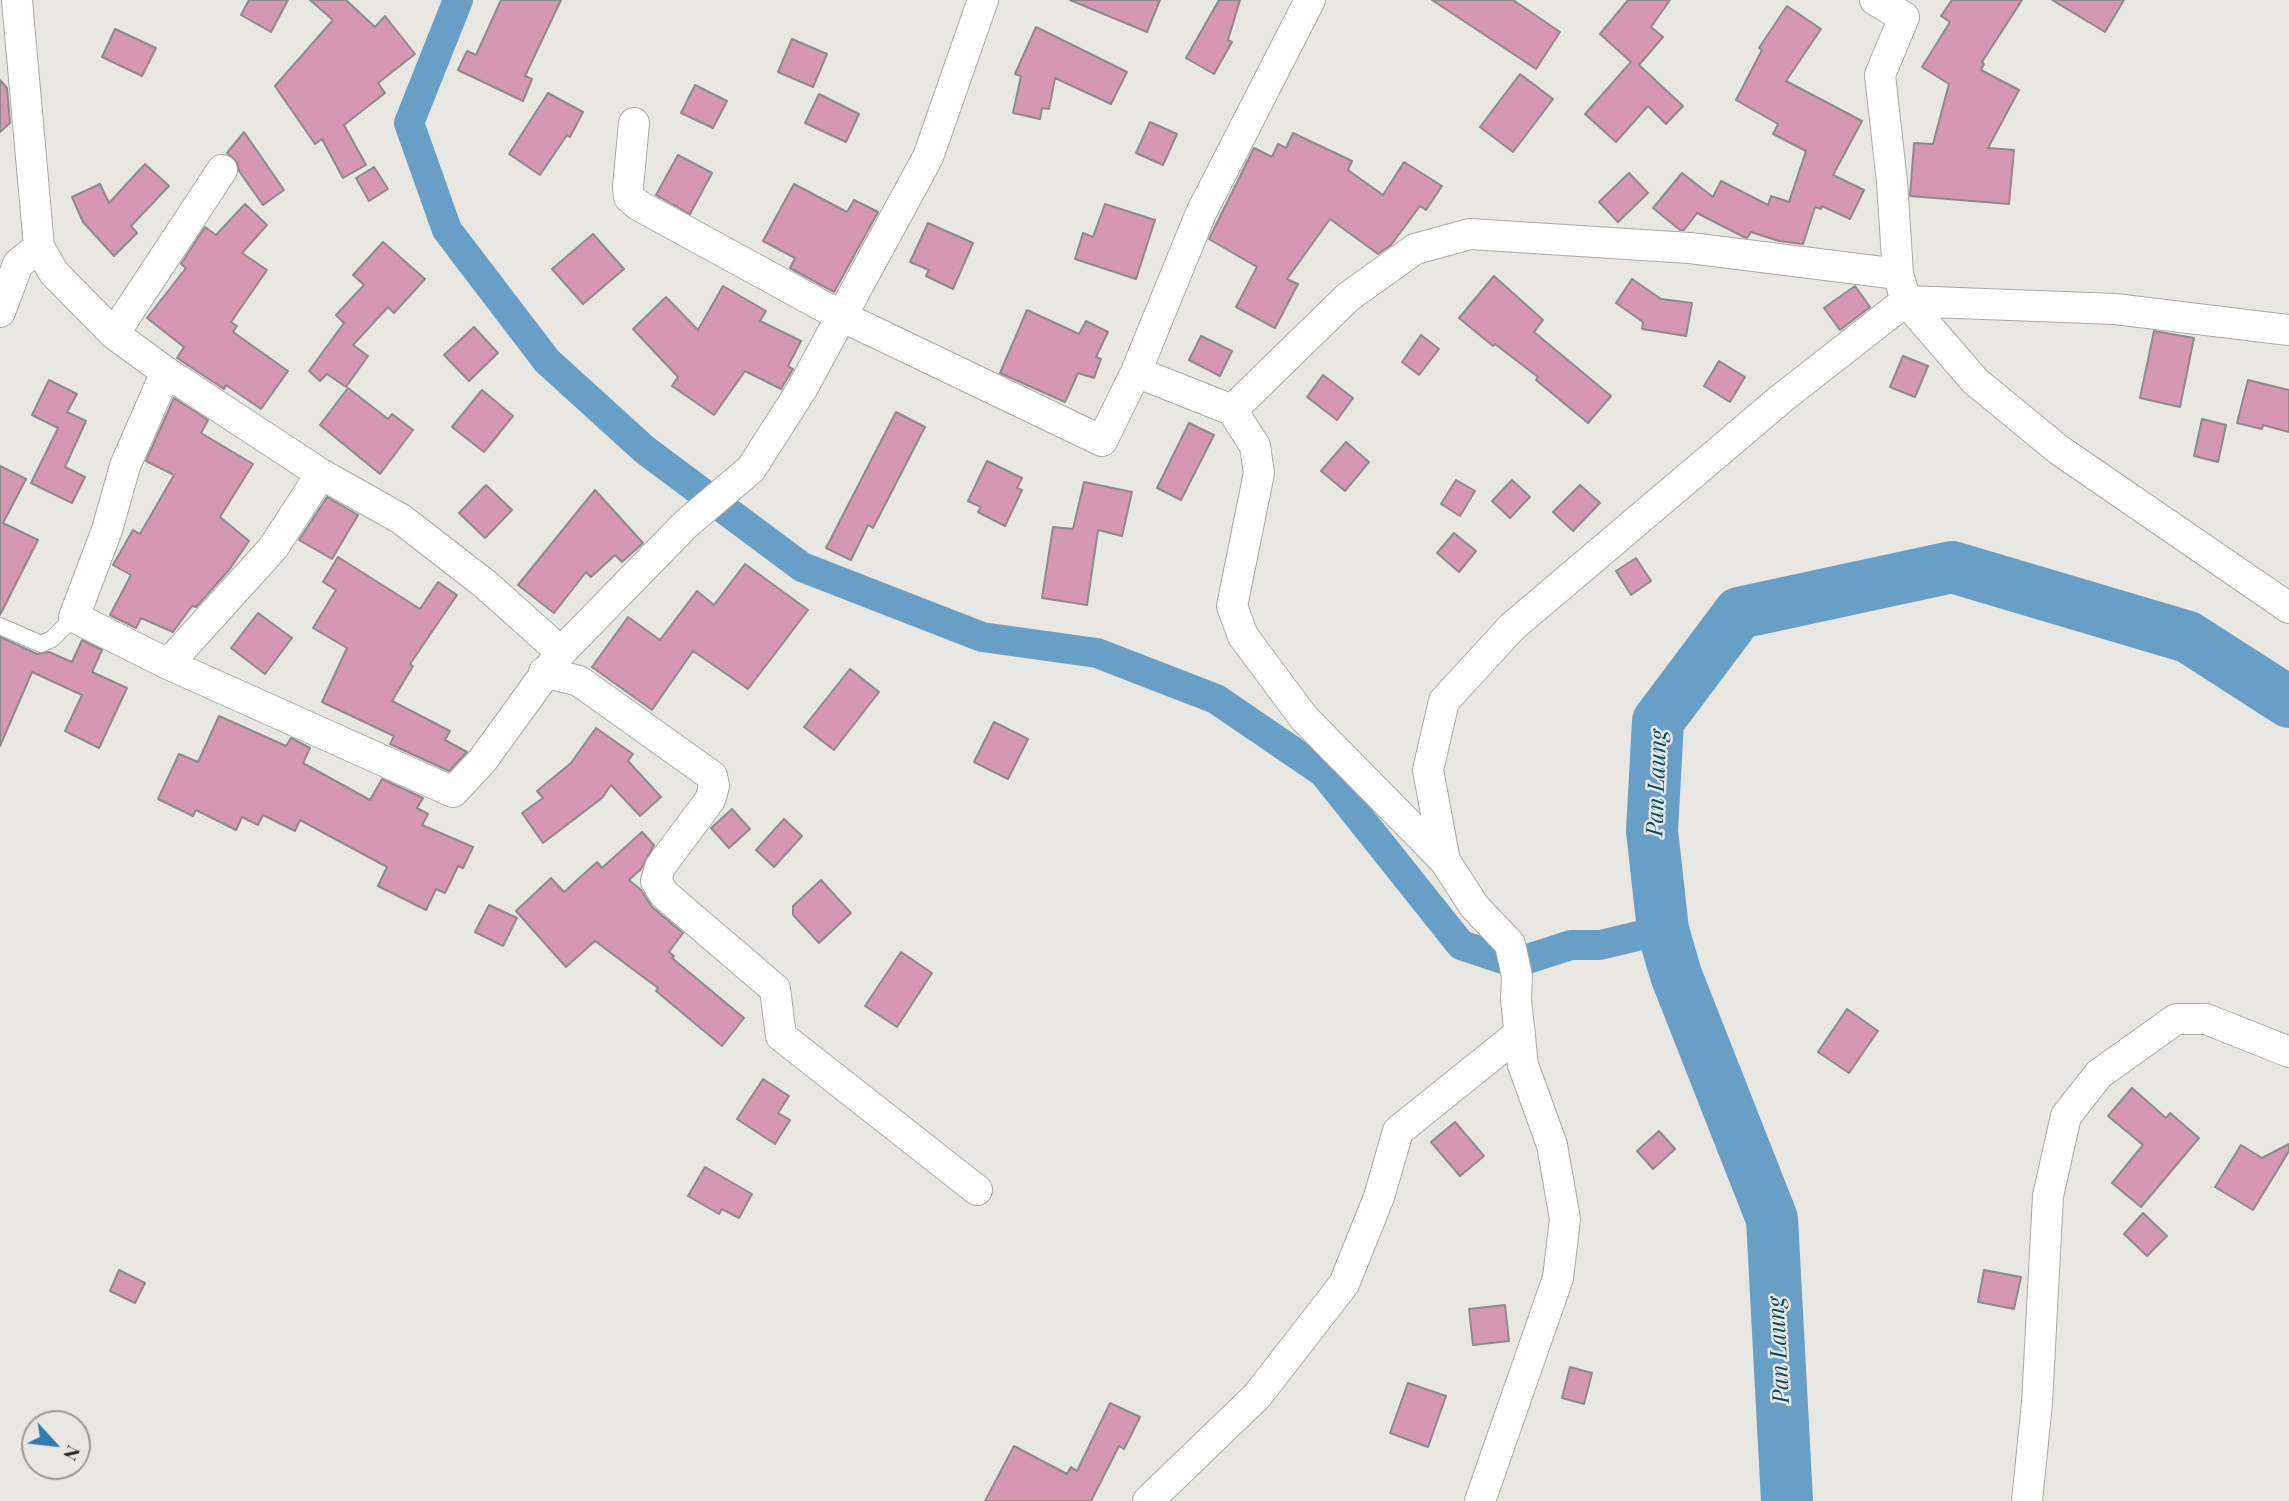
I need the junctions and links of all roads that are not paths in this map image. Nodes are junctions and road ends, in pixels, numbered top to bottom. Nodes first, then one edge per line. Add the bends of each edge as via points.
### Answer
1 (983, 0) edge
2 (1310, 0) edge
3 (1875, 0) edge
4 (19, 1) edge
5 (1910, 9) edge
6 (634, 123) dead end
7 (222, 170) dead end
8 (39, 247) junction
9 (1902, 287) junction
10 (0, 312) edge
11 (841, 316) junction
12 (2289, 330) edge
13 (114, 334) junction
14 (166, 372) junction
15 (1136, 372) junction
16 (1232, 410) junction
17 (321, 474) junction
18 (2289, 608) edge
19 (74, 617) junction
20 (0, 626) edge
21 (552, 662) junction
22 (168, 664) junction
23 (1445, 861) junction
24 (1520, 1033) junction
25 (2289, 1052) edge
26 (977, 1190) dead end
27 (1148, 1501) edge
28 (1480, 1501) edge
29 (2027, 1501) edge

1 - 11 street via 928,157
2 - 15 street via 1201,213
3 - 5 street
4 - 8 street
5 - 9 street via 1880,75
6 - 11 street via 629,197
7 - 13 street
8 - 10 street via 18,264
8 - 13 street via 54,273
9 - 12 street
9 - 16 street via 1690,248 1470,234 1415,249 1348,297
9 - 18 street via 1975,381 2059,450
9 - 23 street via 1771,407 1522,618 1444,701 1428,770
11 - 15 street via 1102,441
11 - 21 street via 802,389 751,468 686,524
13 - 14 street
14 - 17 street
14 - 19 street via 125,466
15 - 16 street
16 - 23 street via 1255,446 1259,473 1232,606 1243,636 1304,718
17 - 21 street via 401,519 485,584
17 - 22 street via 273,548
19 - 20 lane via 41,644
19 - 22 street
21 - 22 street via 482,761 453,792
21 - 26 street via 712,776 710,800 660,867 656,881 664,894 775,989 781,1036
23 - 24 street via 1474,906 1510,944
24 - 27 street via 1398,1131 1379,1197 1344,1284 1256,1396
24 - 28 street via 1523,1065 1552,1145 1565,1219 1558,1278
25 - 29 street via 2206,1018 2176,1018 2099,1074 2066,1116 2048,1196

